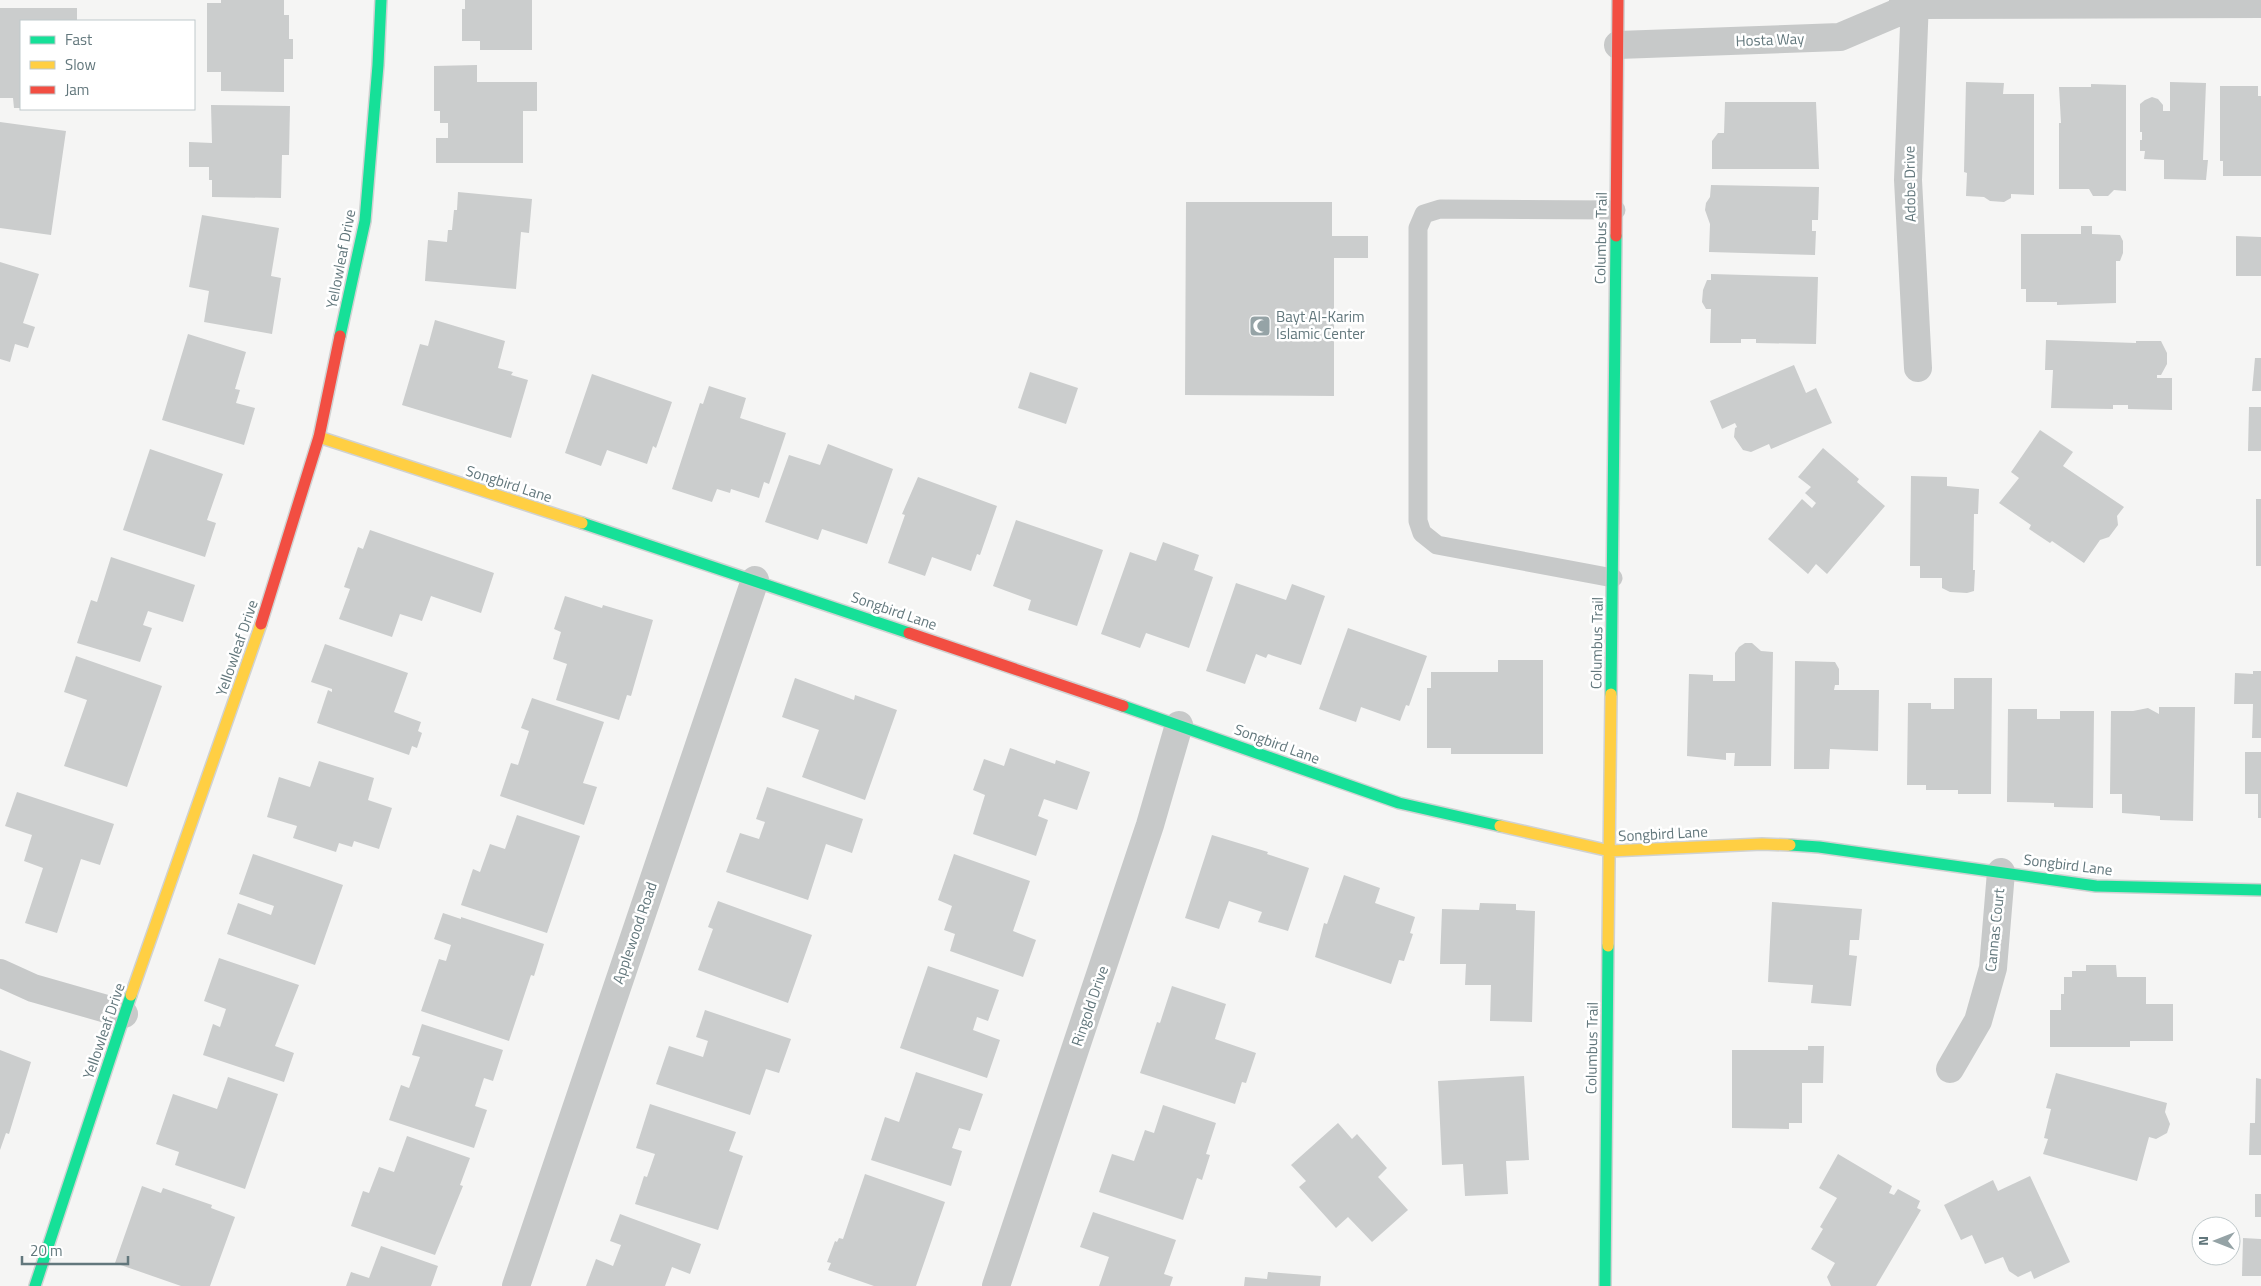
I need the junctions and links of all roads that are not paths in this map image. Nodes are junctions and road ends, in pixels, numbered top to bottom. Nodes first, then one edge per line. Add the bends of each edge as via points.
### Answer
1 (380, 0) edge
2 (1618, 0) edge
3 (1911, 2) edge
4 (2261, 4) edge
5 (1618, 45) junction
6 (1616, 210) junction
7 (1918, 368) dead end
8 (319, 437) junction
9 (1613, 578) junction
10 (755, 580) junction
11 (1179, 725) junction
12 (1610, 851) junction
13 (2001, 872) junction
14 (2261, 890) edge
15 (0, 973) edge
16 (124, 1014) junction
17 (1950, 1068) dead end
18 (35, 1286) edge
19 (516, 1286) edge
20 (996, 1286) edge
21 (1605, 1286) edge

1 - 8 street, Yellowleaf Drive via 365,221
2 - 5 street, Columbus Trail
3 - 4 street, Hosta Way
3 - 5 street, Hosta Way via 1840,37
3 - 7 street, Adobe Drive via 1908,180
5 - 6 street, Columbus Trail
6 - 9 street, Columbus Trail
6 - 9 lane via 1440,209 1424,214 1418,228 1418,521 1422,533 1437,545
8 - 10 street, Songbird Lane
8 - 16 street, Yellowleaf Drive via 264,616
9 - 12 street, Columbus Trail
10 - 11 street, Songbird Lane
10 - 19 street, Applewood Road
11 - 12 street, Songbird Lane via 1400,803
11 - 20 street, Ringold Drive via 1150,825
12 - 13 street, Songbird Lane via 1762,844 1819,847
12 - 21 street, Columbus Trail
13 - 14 street, Songbird Lane via 2096,886
13 - 17 street, Cannas Court via 1992,968 1978,1021
15 - 16 street via 33,988
16 - 18 street, Yellowleaf Drive

